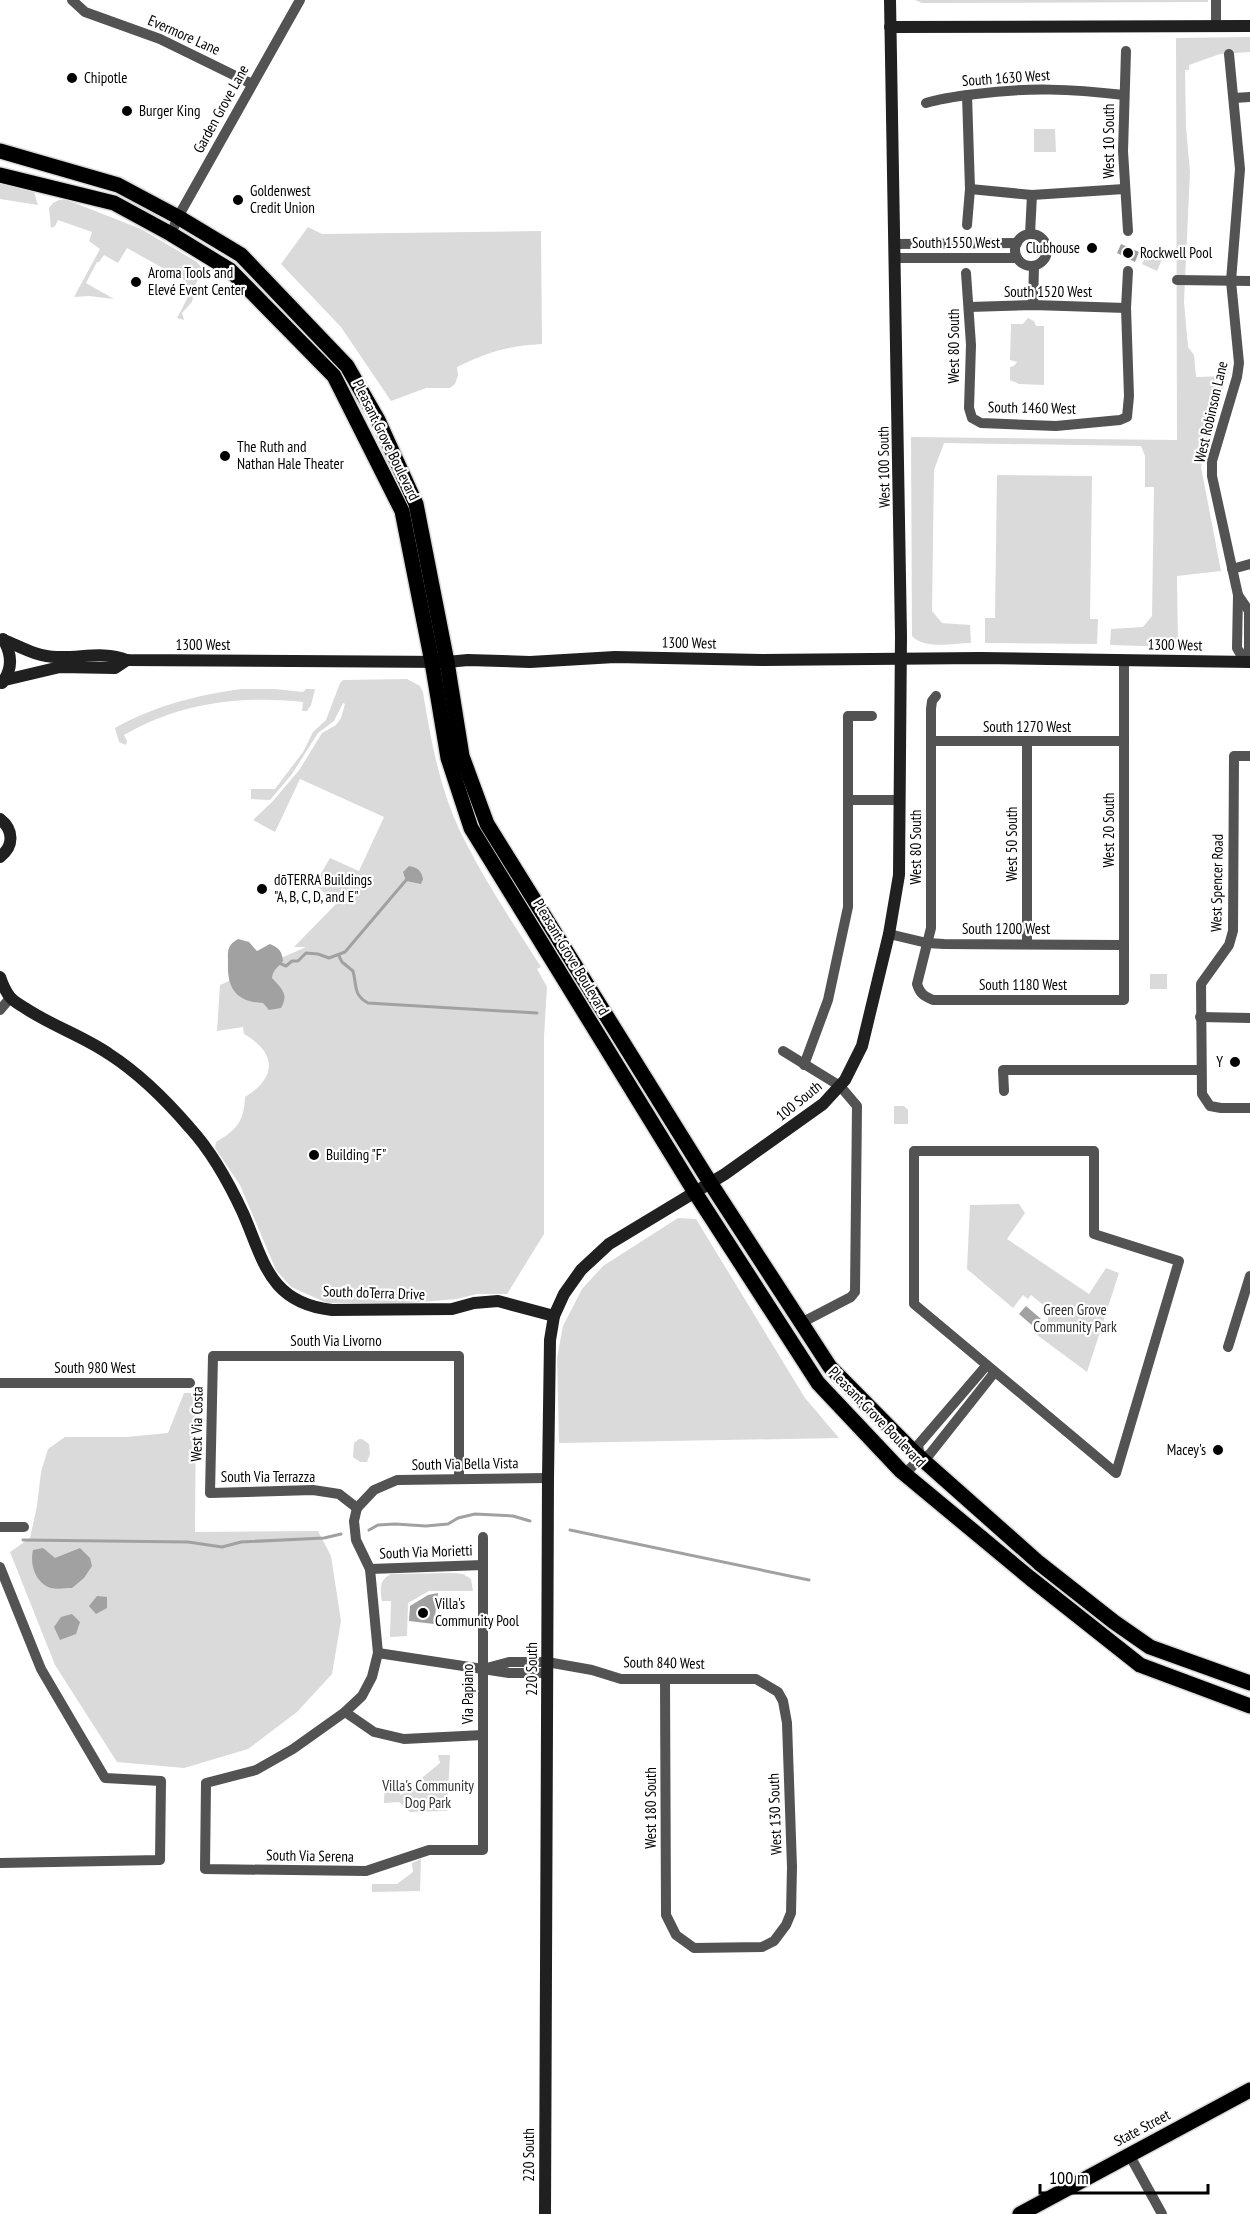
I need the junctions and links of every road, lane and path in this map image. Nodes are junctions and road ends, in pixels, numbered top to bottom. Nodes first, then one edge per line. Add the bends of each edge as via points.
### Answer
1 (72, 0) edge
2 (300, 0) edge
3 (890, 0) edge
4 (1216, 0) edge
5 (1250, 26) edge
6 (890, 27) junction
7 (1216, 27) junction
8 (1126, 51) dead end
9 (1229, 54) dead end
10 (252, 84) junction
11 (968, 95) junction
12 (1124, 95) junction
13 (1234, 98) junction
14 (1250, 98) edge
15 (926, 103) dead end
16 (0, 151) edge
17 (0, 175) edge
18 (970, 189) junction
19 (1124, 189) junction
20 (1032, 195) junction
21 (178, 216) junction
22 (967, 225) dead end
23 (1128, 231) dead end
24 (171, 234) junction
25 (1030, 234) junction
26 (1017, 243) junction
27 (895, 244) junction
28 (896, 258) junction
29 (1017, 258) junction
30 (1034, 266) junction
31 (1128, 271) dead end
32 (966, 273) dead end
33 (1177, 279) dead end
34 (1231, 281) junction
35 (1250, 281) edge
36 (1033, 305) junction
37 (969, 307) junction
38 (1126, 308) junction
39 (972, 418) joint
40 (1250, 564) edge
41 (1232, 569) junction
42 (2, 638) edge
43 (901, 659) junction
44 (127, 660) junction
45 (1124, 660) junction
46 (440, 662) junction
47 (1247, 662) edge
48 (2, 683) edge
49 (936, 696) dead end
50 (872, 716) dead end
51 (931, 741) junction
52 (1124, 741) junction
53 (1027, 743) junction
54 (1250, 756) edge
55 (848, 800) junction
56 (900, 800) junction
57 (0, 819) edge
58 (0, 857) edge
59 (889, 934) junction
60 (927, 943) junction
61 (1027, 944) junction
62 (1124, 945) junction
63 (0, 977) edge
64 (923, 996) joint
65 (10, 998) junction
66 (1124, 1000) joint
67 (0, 1010) edge
68 (1200, 1017) junction
69 (1250, 1018) edge
70 (783, 1051) dead end
71 (804, 1065) junction
72 (1200, 1070) junction
73 (840, 1086) junction
74 (1004, 1091) dead end
75 (1250, 1108) edge
76 (703, 1189) junction
77 (1250, 1276) edge
78 (554, 1316) junction
79 (801, 1323) junction
80 (1228, 1347) dead end
81 (213, 1356) joint
82 (990, 1369) junction
83 (0, 1383) edge
84 (190, 1383) dead end
85 (932, 1428) junction
86 (943, 1438) junction
87 (920, 1458) junction
88 (905, 1474) junction
89 (459, 1477) junction
90 (548, 1478) junction
91 (210, 1493) joint
92 (357, 1508) junction
93 (0, 1527) edge
94 (24, 1527) dead end
95 (483, 1537) dead end
96 (483, 1565) junction
97 (1, 1567) edge
98 (370, 1569) junction
99 (378, 1653) junction
100 (547, 1668) junction
101 (483, 1669) junction
102 (665, 1679) junction
103 (1250, 1683) edge
104 (778, 1692) joint
105 (1250, 1706) edge
106 (345, 1712) junction
107 (483, 1735) junction
108 (483, 1850) joint
109 (0, 1863) edge
110 (781, 1934) joint
111 (1250, 2090) edge
112 (1130, 2156) junction
113 (545, 2214) edge
114 (1020, 2214) edge
115 (1162, 2214) edge

1 - 10 street, Evermore Lane via 85,12 160,39
2 - 10 street, Garden Grove Lane
3 - 6 street, West 100 South
4 - 7 street
5 - 7 street
6 - 7 street
6 - 27 street, West 100 South
8 - 12 street, West 10 South
9 - 13 street, West Robinson Lane
10 - 21 street, Garden Grove Lane
11 - 12 street, South 1630 West via 1031,88
11 - 15 street, South 1630 West
11 - 18 street
12 - 19 street, West 10 South
13 - 14 street
13 - 34 street, West Robinson Lane via 1240,169
16 - 21 main road, Pleasant Grove Boulevard via 118,185
17 - 24 main road, Pleasant Grove Boulevard via 114,203
18 - 20 street
18 - 22 street
19 - 20 street
19 - 23 street, West 10 South
20 - 25 street
21 - 24 street, Garden Grove Lane
21 - 46 main road, Pleasant Grove Boulevard via 241,255 347,366 378,420 416,504
24 - 46 main road, Pleasant Grove Boulevard via 230,270 334,376 402,511
25 - 26 street
25 - 30 street via 1041,237 1048,251 1043,261
26 - 27 street, South 1550 West
26 - 29 street
27 - 28 street, West 100 South
28 - 29 street, South 1550 West
28 - 43 street, West 100 South
29 - 30 street via 1024,265
30 - 36 street
31 - 38 street
32 - 37 street, West 80 South
33 - 34 street
34 - 35 street
34 - 41 street, West Robinson Lane via 1239,363 1212,461 1212,476
36 - 37 street, South 1520 West
36 - 38 street, South 1520 West
37 - 39 street, West 80 South
38 - 39 street, South 1460 West via 1127,417 1056,426 981,423
40 - 41 street
41 - 47 street, West Robinson Lane via 1238,595 1237,648
42 - 44 street via 47,656 102,654
42 - 48 street via 11,660
43 - 45 street, 1300 West
43 - 46 street, 1300 West via 615,657
43 - 56 street, West 100 South
44 - 46 street, 1300 West
44 - 48 street via 115,668 49,669
45 - 47 street, 1300 West
45 - 52 street, West 20 South
46 - 76 main road, Pleasant Grove Boulevard via 448,758 471,828
49 - 51 street, West 80 South via 931,709
50 - 55 street via 848,716
51 - 53 street, South 1270 West
51 - 60 street, West 80 South via 931,928
52 - 53 street, South 1270 West
52 - 62 street, West 20 South
53 - 61 street, West 50 South
54 - 68 street, West Spencer Road via 1234,756 1233,931 1229,945 1201,984
55 - 56 street
55 - 71 street via 848,906 828,1000
56 - 59 street, West 100 South via 899,875
57 - 58 street via 7,825 11,839 8,850
59 - 60 street, South 1200 West
59 - 73 street, 100 South via 862,1046
60 - 61 street, South 1200 West
60 - 64 street, West 80 South via 917,984
61 - 62 street, South 1200 West
62 - 66 street, West 20 South
63 - 65 street
64 - 66 street, South 1180 West via 933,1000
65 - 67 street
65 - 78 street, South doTerra Drive via 107,1052 146,1082 192,1129 226,1180 267,1271 288,1294 332,1310 452,1309 498,1301
68 - 69 street
68 - 72 street, West Spencer Road
70 - 71 street
71 - 73 street
72 - 74 street via 1003,1070
72 - 75 street, West Spencer Road via 1202,1094 1210,1106
73 - 76 street, 100 South via 823,1104
73 - 79 street via 857,1106 855,1292
76 - 78 street, 220 South via 609,1244 581,1270
76 - 79 main road, Pleasant Grove Boulevard
76 - 88 main road, Pleasant Grove Boulevard via 818,1383
77 - 80 street
78 - 90 street, 220 South via 550,1340
79 - 87 main road, Pleasant Grove Boulevard via 830,1367
81 - 89 street, South Via Livorno via 459,1356
81 - 91 street, West Via Costa
82 - 82 street via 914,1304 914,1151 1094,1151 1094,1234 1179,1261 1116,1473
82 - 85 street
82 - 86 street
83 - 84 street, South 980 West
85 - 86 street
85 - 87 street via 918,1445
86 - 87 street via 929,1455
87 - 88 street
87 - 103 main road, Pleasant Grove Boulevard via 1039,1563 1149,1647
88 - 105 main road, Pleasant Grove Boulevard via 1140,1665
89 - 90 street, South Via Bella Vista
89 - 92 street, South Via Bella Vista via 397,1480 374,1490
90 - 100 street, 220 South
91 - 92 street, South Via Terrazza via 313,1490 339,1494
92 - 98 street via 356,1540
93 - 94 street
95 - 96 street, Via Papiano
96 - 98 street, South Via Morietti
96 - 101 street, Via Papiano
97 - 109 street via 41,1669 105,1778 161,1781 160,1860
98 - 99 street
99 - 101 street, South 840 West
99 - 106 street via 362,1696
100 - 101 street, South 840 West via 509,1673
100 - 102 street, South 840 West via 592,1670 621,1679
100 - 113 street, 220 South
101 - 107 street, Via Papiano
102 - 104 street, South 840 West via 756,1679
102 - 110 street, West 180 South via 666,1915 676,1935 694,1947 762,1947
104 - 110 street, West 130 South via 787,1724 792,1867 791,1913
106 - 107 street via 374,1732 404,1738
106 - 108 street, South Via Serena via 256,1770 206,1783 205,1869 366,1871 429,1850
107 - 108 street, Via Papiano
111 - 112 main road, State Street
112 - 114 main road, State Street
112 - 115 street

